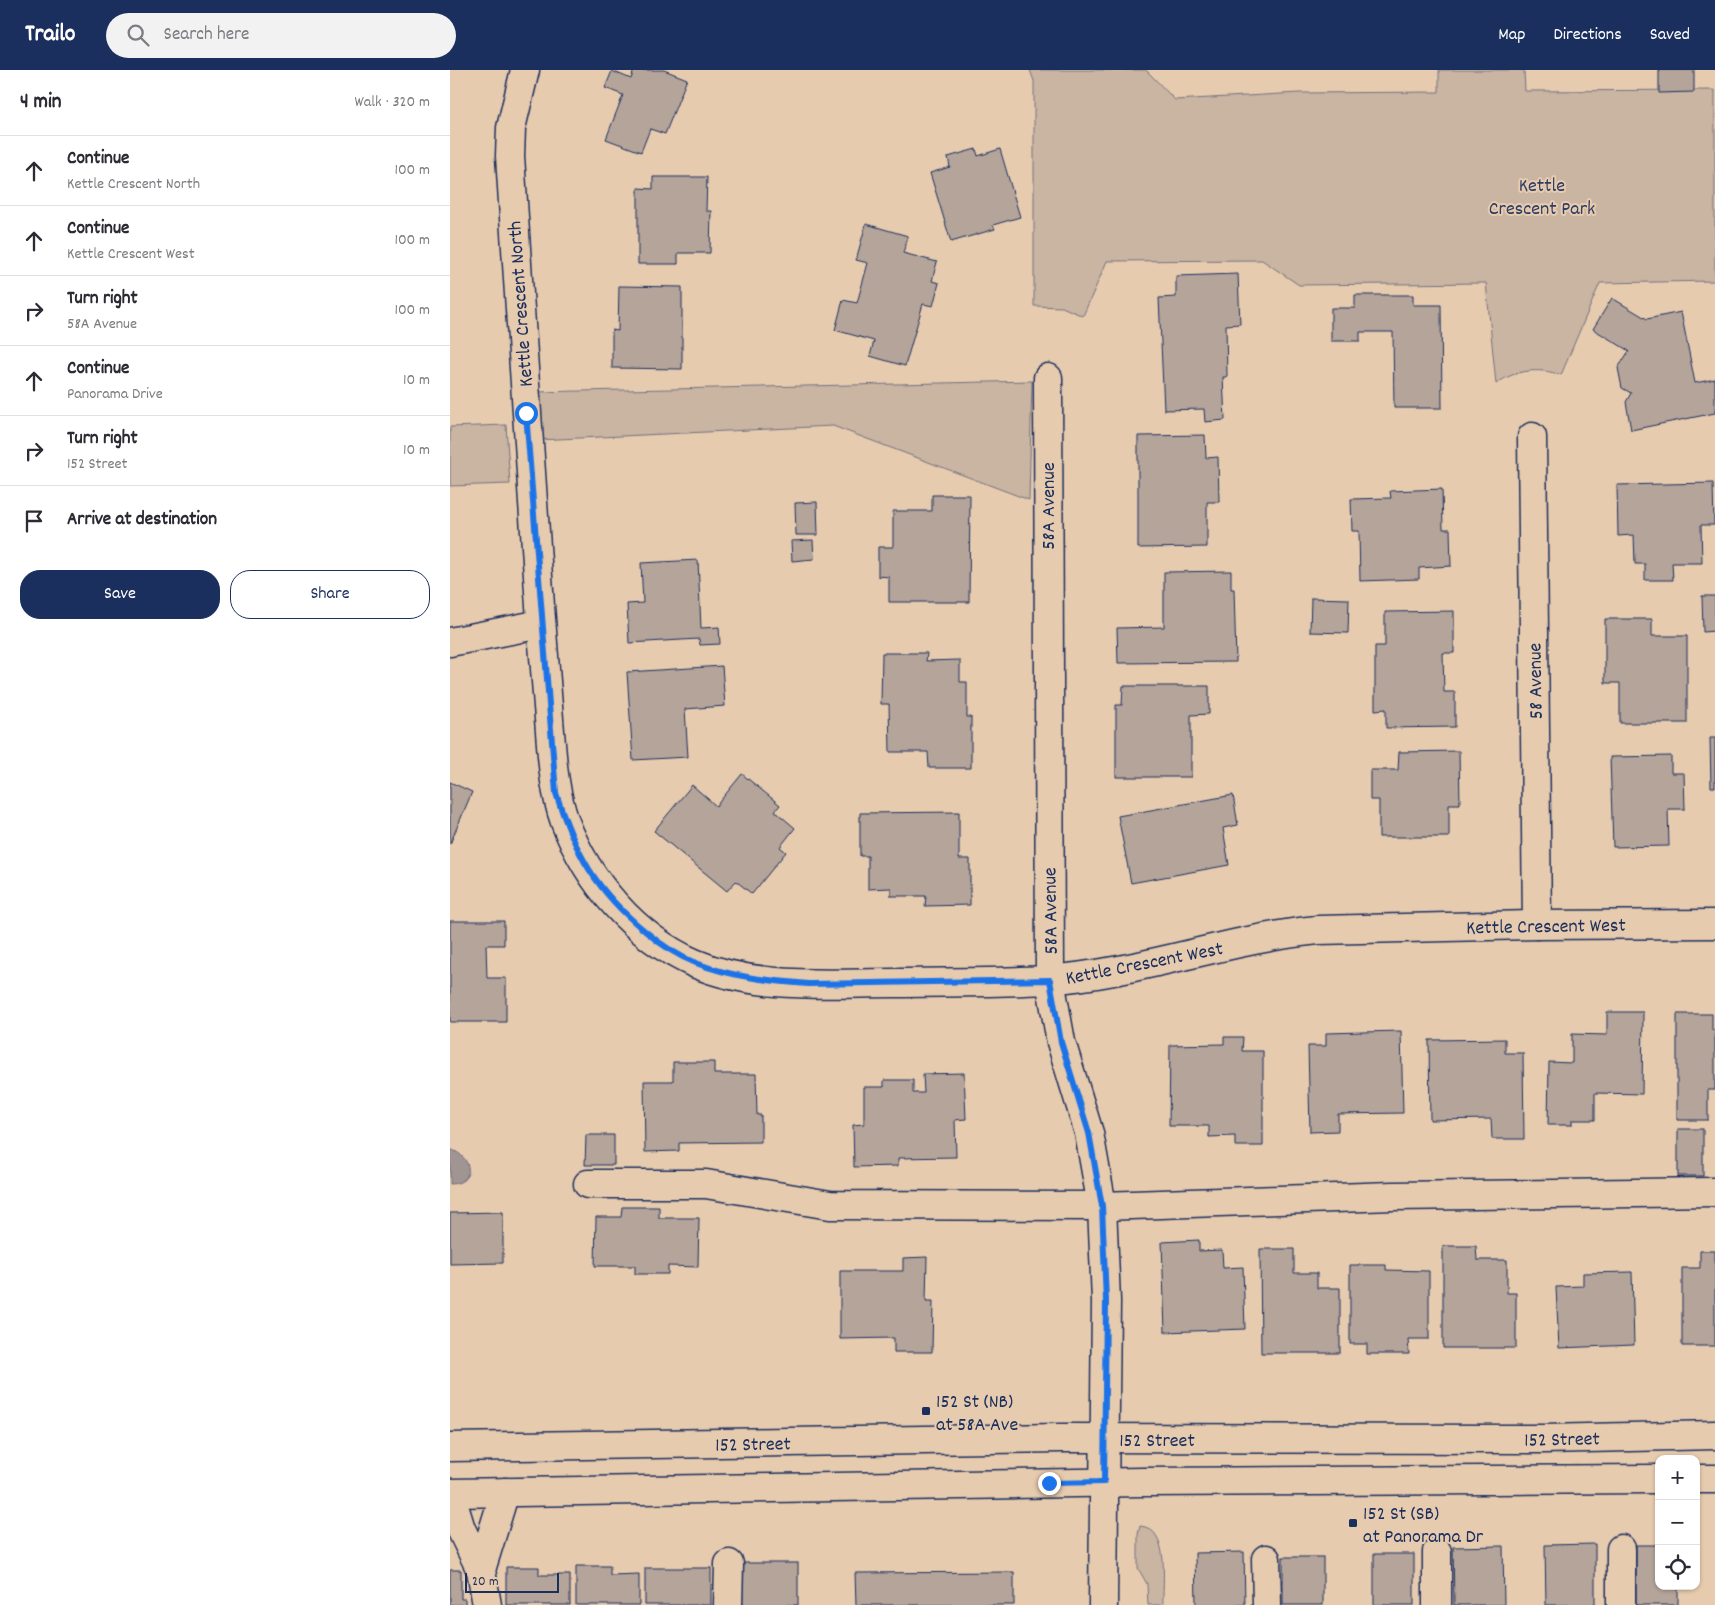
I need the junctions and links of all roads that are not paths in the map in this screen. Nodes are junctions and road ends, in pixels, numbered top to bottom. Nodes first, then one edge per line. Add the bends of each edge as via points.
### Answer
1 (525, 70) edge
2 (1048, 378) dead end
3 (1532, 438) dead end
4 (541, 624) junction
5 (450, 642) edge
6 (601, 889) joint
7 (1715, 924) edge
8 (1537, 925) junction
9 (1050, 980) junction
10 (588, 1184) dead end
11 (1715, 1192) edge
12 (1102, 1206) junction
13 (1715, 1435) edge
14 (1104, 1438) junction
15 (450, 1447) edge
16 (1655, 1479) edge
17 (1700, 1479) edge
18 (1715, 1479) edge
19 (1104, 1482) junction
20 (505, 1492) junction
21 (450, 1493) edge
22 (1621, 1549) dead end
23 (1437, 1552) dead end
24 (1266, 1559) dead end
25 (729, 1564) dead end
26 (481, 1570) junction
27 (487, 1605) edge
28 (728, 1605) edge
29 (1103, 1605) edge
30 (1267, 1605) edge
31 (1438, 1605) edge
32 (1621, 1605) edge

1 - 4 street, Kettle Crescent North via 511,128 510,156
2 - 9 street, 58A Avenue
3 - 8 street, 58 Avenue
4 - 5 street
4 - 6 street, Kettle Crescent North via 556,793 578,851
6 - 9 street, Kettle Crescent West via 631,920 660,944 681,956 695,963 768,981 808,984
7 - 8 street, Kettle Crescent West
8 - 9 street, Kettle Crescent West via 1287,933 1152,964
9 - 12 street, 58A Avenue via 1061,1042 1089,1133
10 - 12 street via 706,1184 830,1205
11 - 12 street via 1393,1196
12 - 14 street, 58A Avenue via 1106,1301
13 - 14 street, 152 Street via 1546,1439
14 - 15 street, 152 Street
14 - 19 street, 58A Avenue
16 - 19 street, 152 Street
17 - 18 street
19 - 20 street, 152 Street
19 - 29 street, 58A Avenue
20 - 21 street, 152 Street
20 - 26 street
21 - 26 street via 461,1529
22 - 32 street
23 - 31 street
24 - 30 street
25 - 28 street
26 - 27 street

